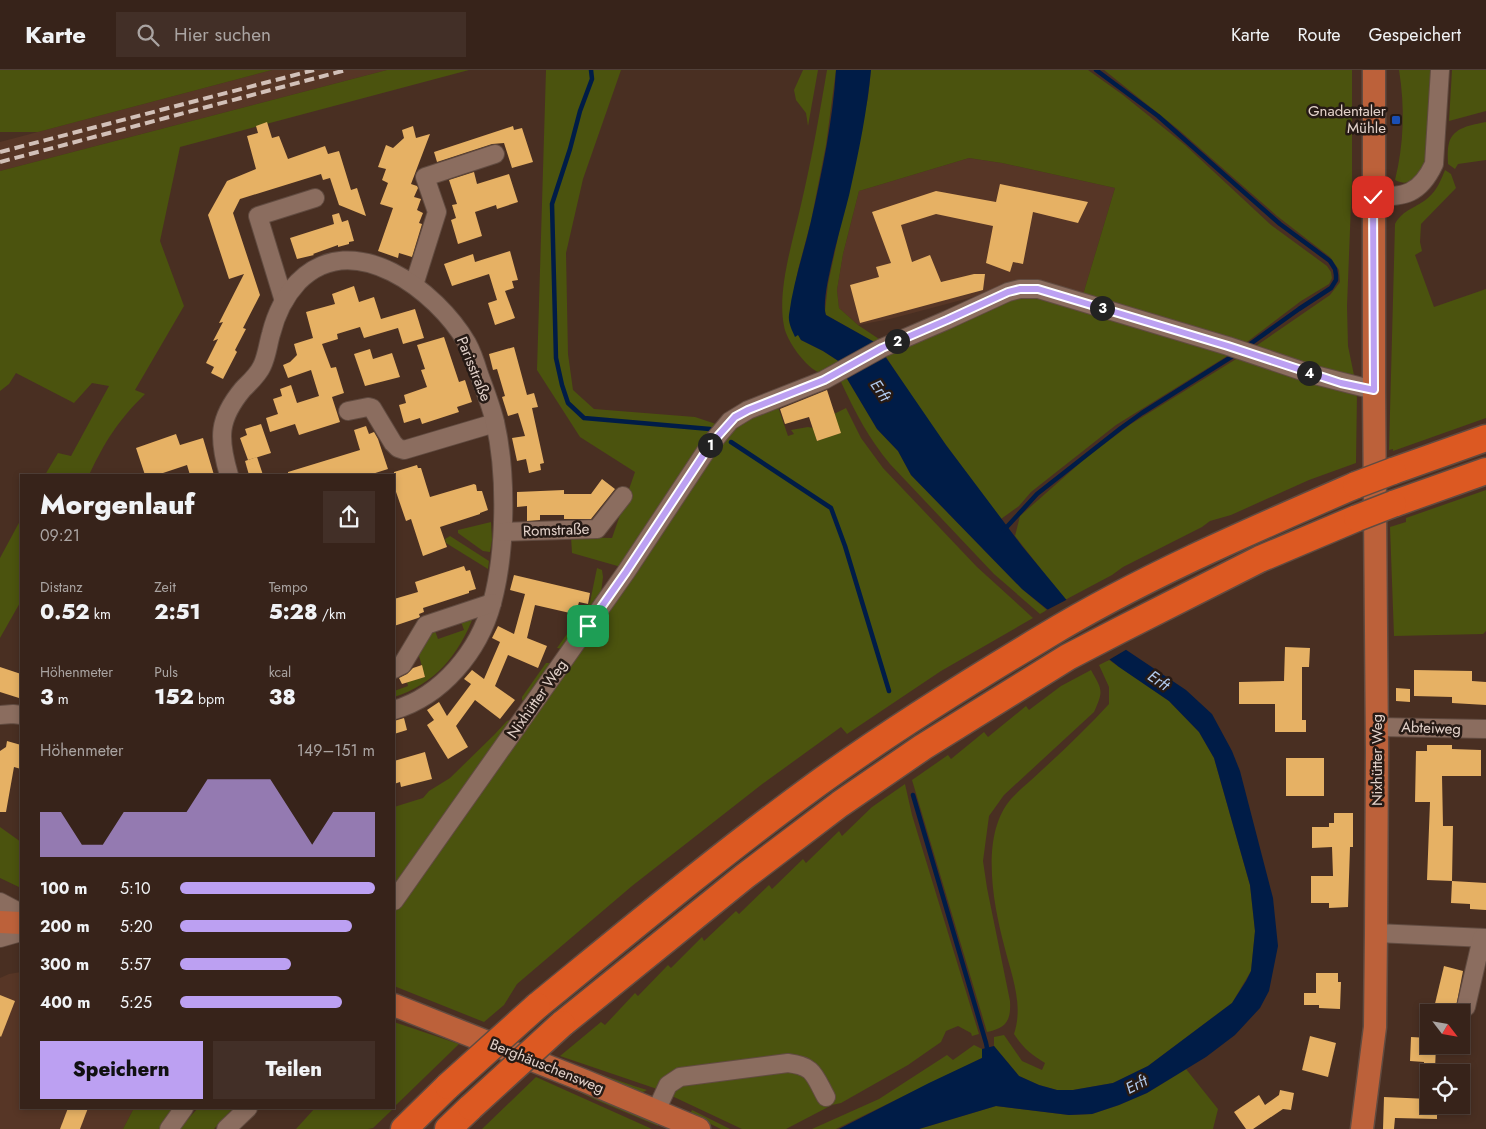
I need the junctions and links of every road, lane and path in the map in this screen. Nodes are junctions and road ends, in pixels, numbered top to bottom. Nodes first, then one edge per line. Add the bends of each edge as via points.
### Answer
1 (1374, 70) edge
2 (1440, 70) edge
3 (495, 154) dead end
4 (1373, 197) junction
5 (315, 198) dead end
6 (414, 285) junction
7 (284, 301) junction
8 (1374, 390) junction
9 (348, 411) dead end
10 (495, 423) junction
11 (1486, 438) edge
12 (1486, 471) edge
13 (229, 474) edge
14 (623, 496) dead end
15 (503, 532) junction
16 (492, 603) junction
17 (395, 668) edge
18 (395, 710) edge
19 (20, 715) edge
20 (0, 716) edge
21 (1377, 727) junction
22 (1486, 729) edge
23 (395, 900) edge
24 (0, 902) edge
25 (20, 912) edge
26 (0, 922) edge
27 (20, 923) edge
28 (20, 932) edge
29 (1376, 933) junction
30 (0, 938) edge
31 (1484, 938) edge
32 (1467, 1004) edge
33 (395, 1005) edge
34 (826, 1096) dead end
35 (183, 1109) edge
36 (247, 1109) edge
37 (656, 1111) junction
38 (169, 1129) edge
39 (226, 1129) edge
40 (404, 1129) edge
41 (448, 1129) edge
42 (699, 1129) edge
43 (1362, 1129) edge

1 - 4 main road, Nixhütter Weg
2 - 4 street via 1434,164 1429,175 1422,185 1402,196
3 - 6 street via 425,177 437,212
4 - 8 main road, Nixhütter Weg
5 - 7 street via 258,216
6 - 7 street, Parisstraße via 388,270 353,260 341,261 304,276
6 - 10 street, Parisstraße via 442,309 468,345
7 - 13 street, Parisstraße via 273,325 262,366 234,400 224,419 223,447
8 - 21 main road, Nixhütter Weg
8 - 23 street, Nixhütter Weg via 1341,383 1038,289 1020,289 882,348 824,380 742,413 710,445 626,572
9 - 10 street via 372,408 393,443 404,450
10 - 15 street, Parisstraße via 502,473
11 - 40 highway, bridge via 1356,485 1203,553 1043,637 908,722 726,852 537,1006
12 - 41 highway, bridge via 1357,518 1260,559 1068,657 923,747 840,804 745,876 562,1024
14 - 15 street, Romstraße via 597,529
15 - 16 street, Parisstraße
16 - 17 street via 426,625 402,665
16 - 18 street, Parisstraße via 473,645 442,684 408,706
19 - 20 street
21 - 22 street, Abteiweg
21 - 29 main road, Nixhütter Weg
24 - 25 street
26 - 27 main road
28 - 30 street
29 - 31 street
29 - 43 main road, Nixhütter Weg via 1374,1027
31 - 32 street
33 - 37 main road, Berghäuschensweg
34 - 37 street via 810,1069 788,1063 680,1077 668,1085
35 - 38 street
36 - 39 street
37 - 42 main road, Berghäuschensweg

